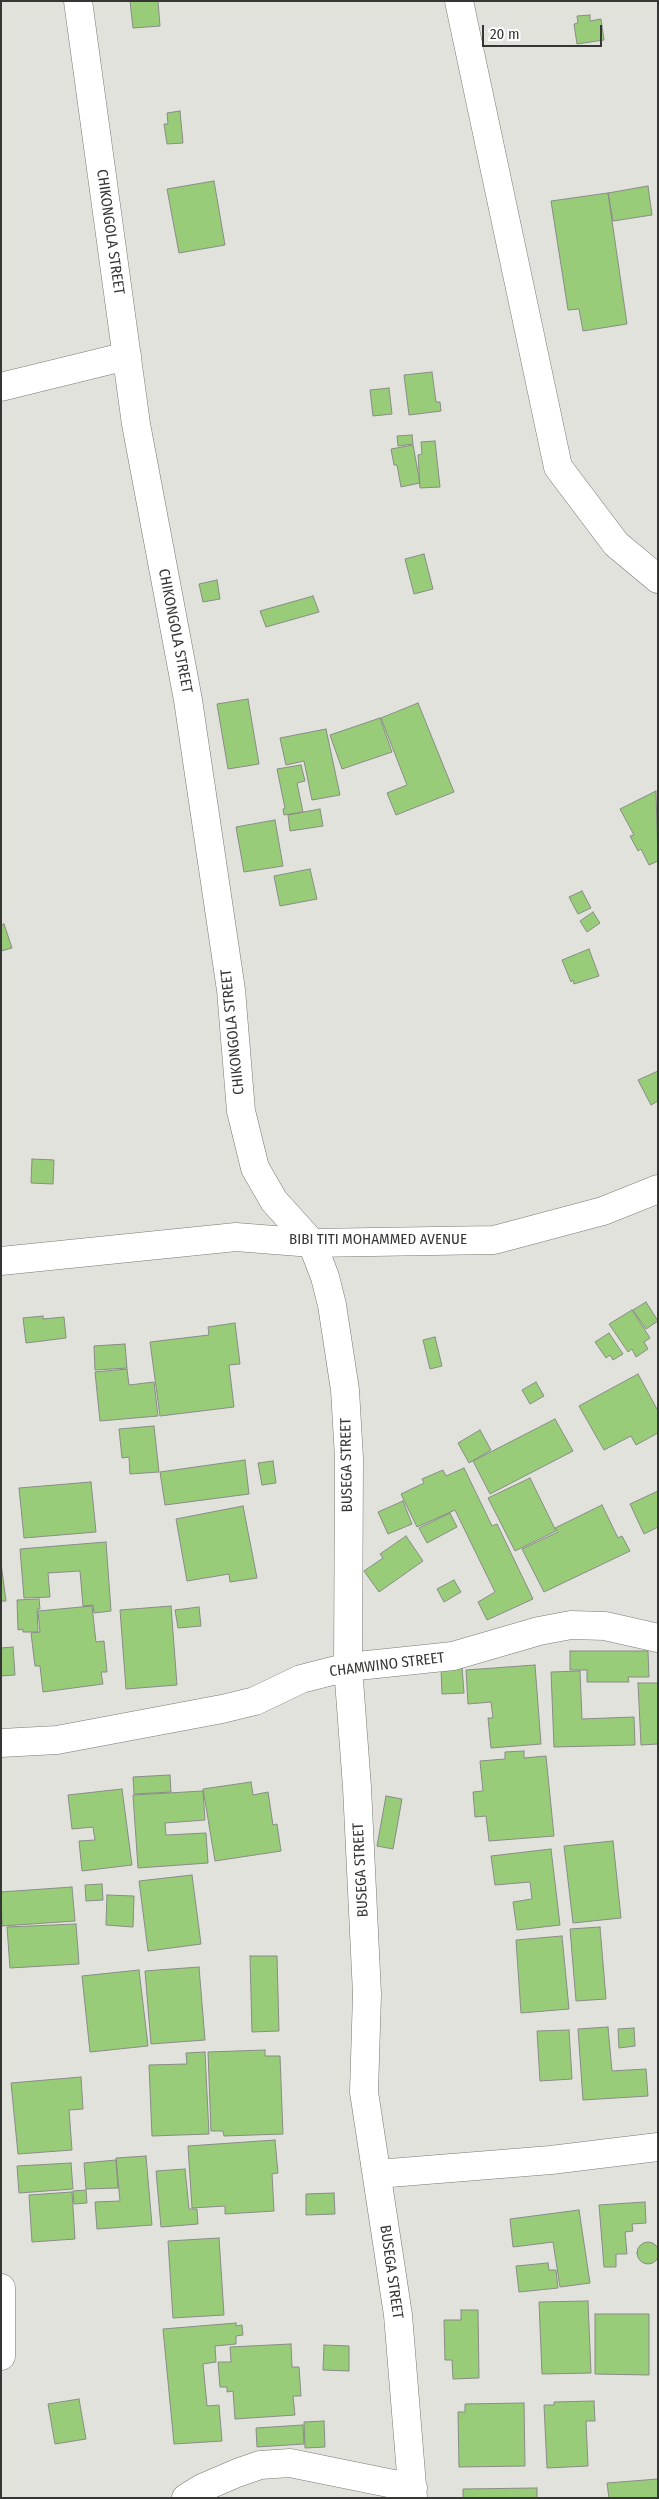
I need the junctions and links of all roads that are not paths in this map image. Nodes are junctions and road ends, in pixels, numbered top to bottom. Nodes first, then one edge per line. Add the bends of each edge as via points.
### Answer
1 (78, 1) edge
2 (459, 1) edge
3 (127, 356) junction
4 (1, 387) edge
5 (658, 579) edge
6 (658, 1189) edge
7 (312, 1243) junction
8 (1, 1261) edge
9 (658, 1638) edge
10 (348, 1667) junction
11 (1, 1743) edge
12 (658, 2146) edge
13 (377, 2174) junction
14 (1, 2288) edge
15 (1, 2356) edge
16 (413, 2493) edge
17 (186, 2498) edge

1 - 3 street, CHIKONGOLA STREET
2 - 5 street via 558,467 616,544
3 - 4 street
3 - 7 street, CHIKONGOLA STREET via 136,424 188,700 231,990 241,1111 255,1168 274,1201
6 - 7 street, BIBI TITI MOHAMMED AVENUE via 603,1211 494,1240
7 - 8 street, BIBI TITI MOHAMMED AVENUE via 236,1237
7 - 10 street, BUSEGA STREET via 332,1306 345,1390 349,1458
9 - 10 street, CHAMWINO STREET via 605,1626 571,1625 539,1630 453,1656
10 - 11 street, CHAMWINO STREET via 301,1678 255,1701 222,1709 57,1740
10 - 13 street, BUSEGA STREET via 367,1994 364,2092
12 - 13 street via 551,2160
13 - 16 street, BUSEGA STREET via 398,2315
14 - 15 street
16 - 17 street via 290,2463 260,2466 236,2473

